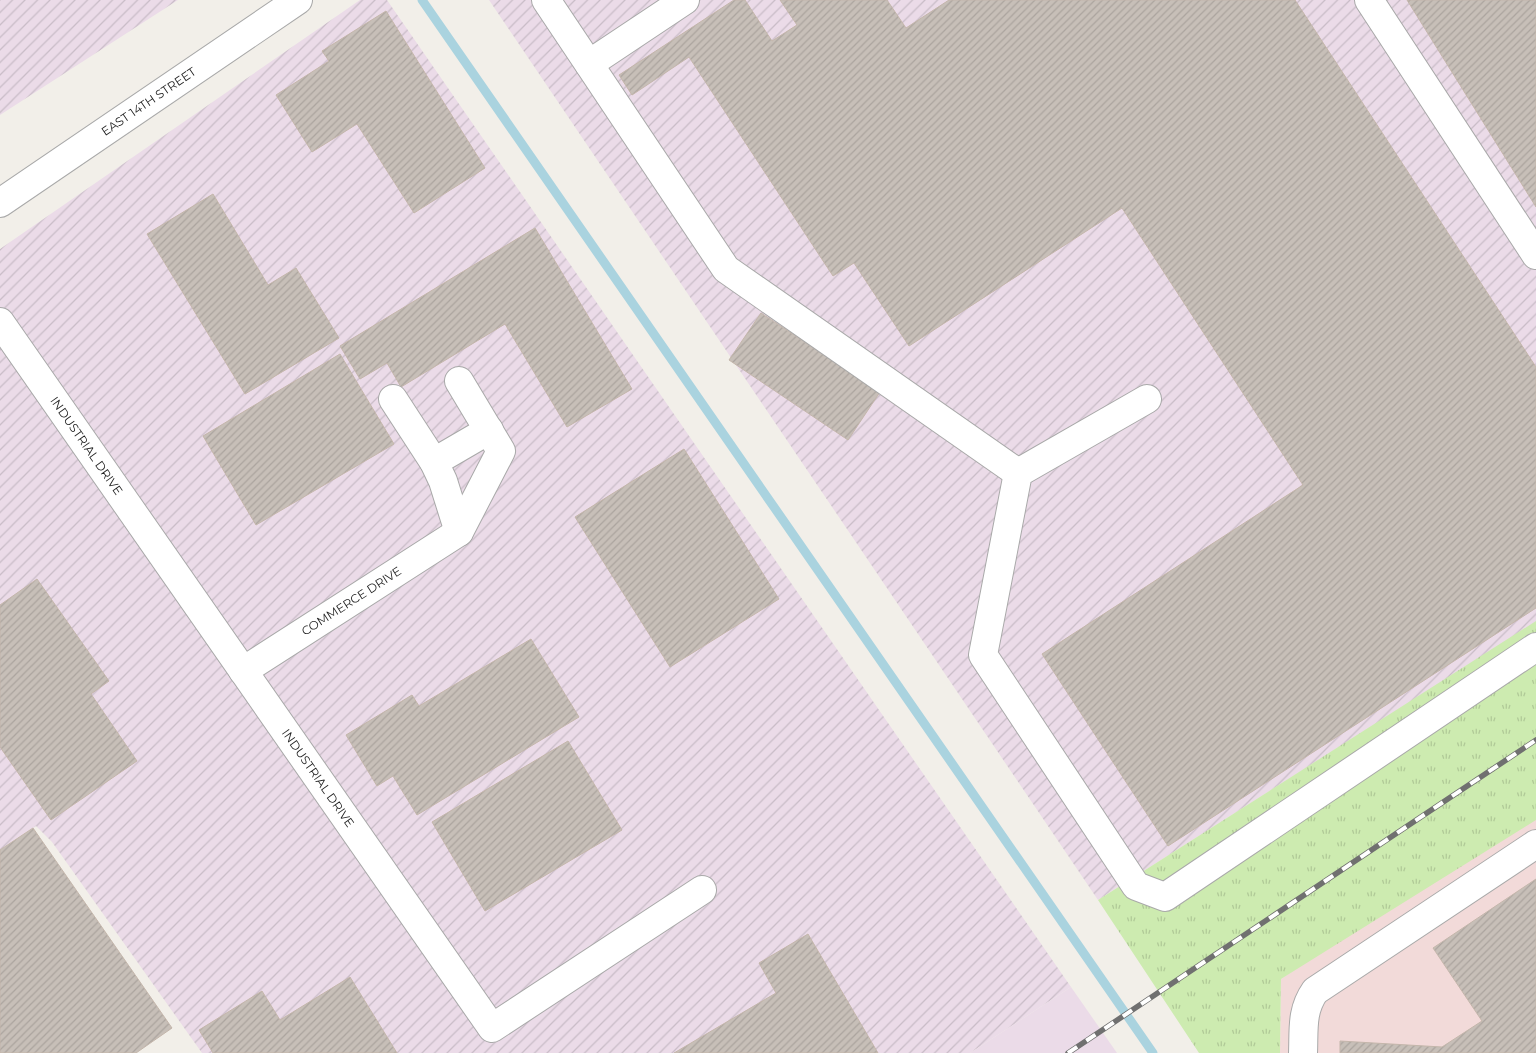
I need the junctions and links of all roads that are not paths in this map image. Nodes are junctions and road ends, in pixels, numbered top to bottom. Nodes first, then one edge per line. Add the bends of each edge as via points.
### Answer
1 (298, 0) edge
2 (546, 0) edge
3 (685, 0) edge
4 (1370, 0) edge
5 (589, 64) junction
6 (0, 203) edge
7 (1536, 255) edge
8 (0, 322) edge
9 (459, 381) dead end
10 (393, 399) dead end
11 (1146, 399) dead end
12 (489, 430) junction
13 (434, 462) junction
14 (1018, 473) junction
15 (458, 532) junction
16 (1536, 647) edge
17 (243, 671) junction
18 (1536, 844) edge
19 (702, 890) dead end
20 (1304, 1053) edge

1 - 6 street, EAST 14TH STREET
2 - 5 street
3 - 5 street
4 - 7 street
5 - 14 street via 726,269
8 - 17 street, INDUSTRIAL DRIVE
9 - 12 street
10 - 13 street
11 - 14 street
12 - 13 street
12 - 15 street via 502,451
13 - 15 street
14 - 16 street via 984,655 1136,886 1165,897
15 - 17 street, COMMERCE DRIVE
17 - 19 street, INDUSTRIAL DRIVE via 492,1028
18 - 20 street via 1315,991 1304,1015

